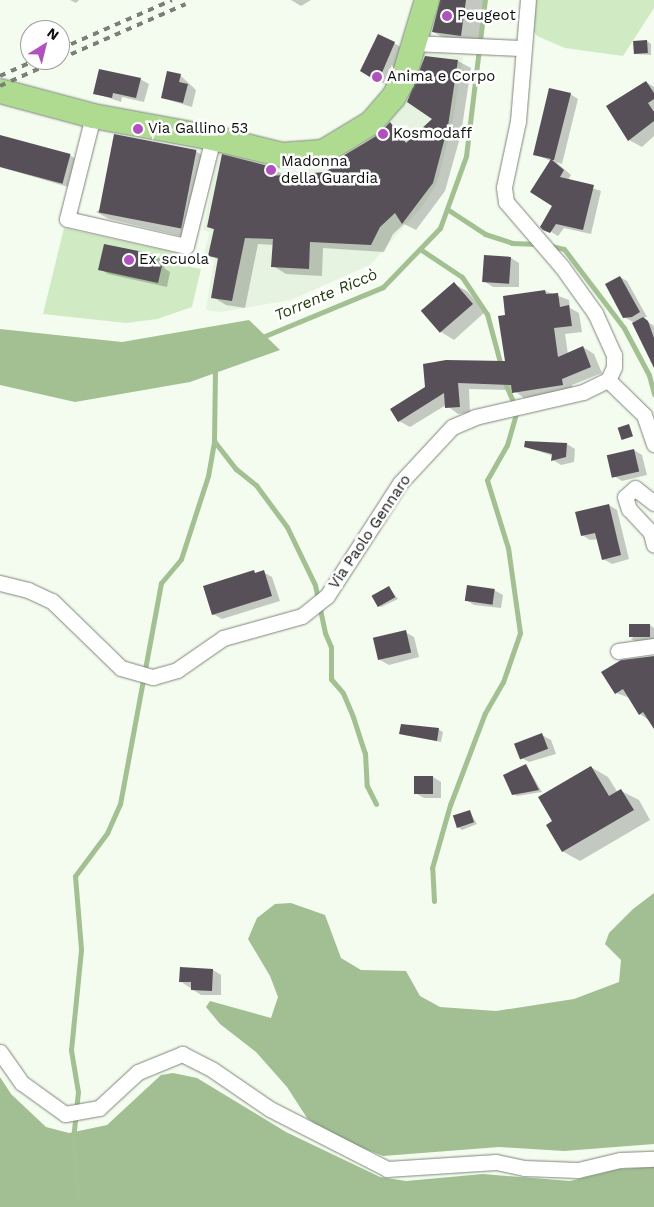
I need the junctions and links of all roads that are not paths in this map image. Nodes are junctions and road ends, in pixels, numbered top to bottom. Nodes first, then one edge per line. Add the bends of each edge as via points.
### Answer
1 (427, 0) edge
2 (528, 0) edge
3 (415, 43) junction
4 (518, 48) junction
5 (0, 91) edge
6 (93, 116) junction
7 (213, 138) junction
8 (608, 380) junction
9 (654, 444) edge
10 (654, 503) edge
11 (654, 545) edge
12 (0, 583) edge
13 (654, 646) edge
14 (618, 651) dead end
15 (0, 1052) edge
16 (654, 1159) edge

1 - 3 main road
2 - 4 street
3 - 4 street
3 - 7 main road via 403,80 382,113 358,133 323,152 282,155
4 - 8 street via 518,121 504,187 506,202 562,267 595,313 614,356 614,367
5 - 6 main road
6 - 7 main road
6 - 7 street via 67,219 186,246
8 - 9 street via 644,415
8 - 12 street, Via Paolo Gennaro via 582,392 475,416 452,427 400,482 327,596 302,616 223,638 176,670 153,678 120,668 52,601 28,590
10 - 11 street via 635,488 625,497 629,509 651,533
13 - 14 street
15 - 16 street via 22,1083 65,1114 99,1108 138,1072 182,1054 213,1070 270,1109 387,1169 496,1162 524,1168 578,1170 620,1160

